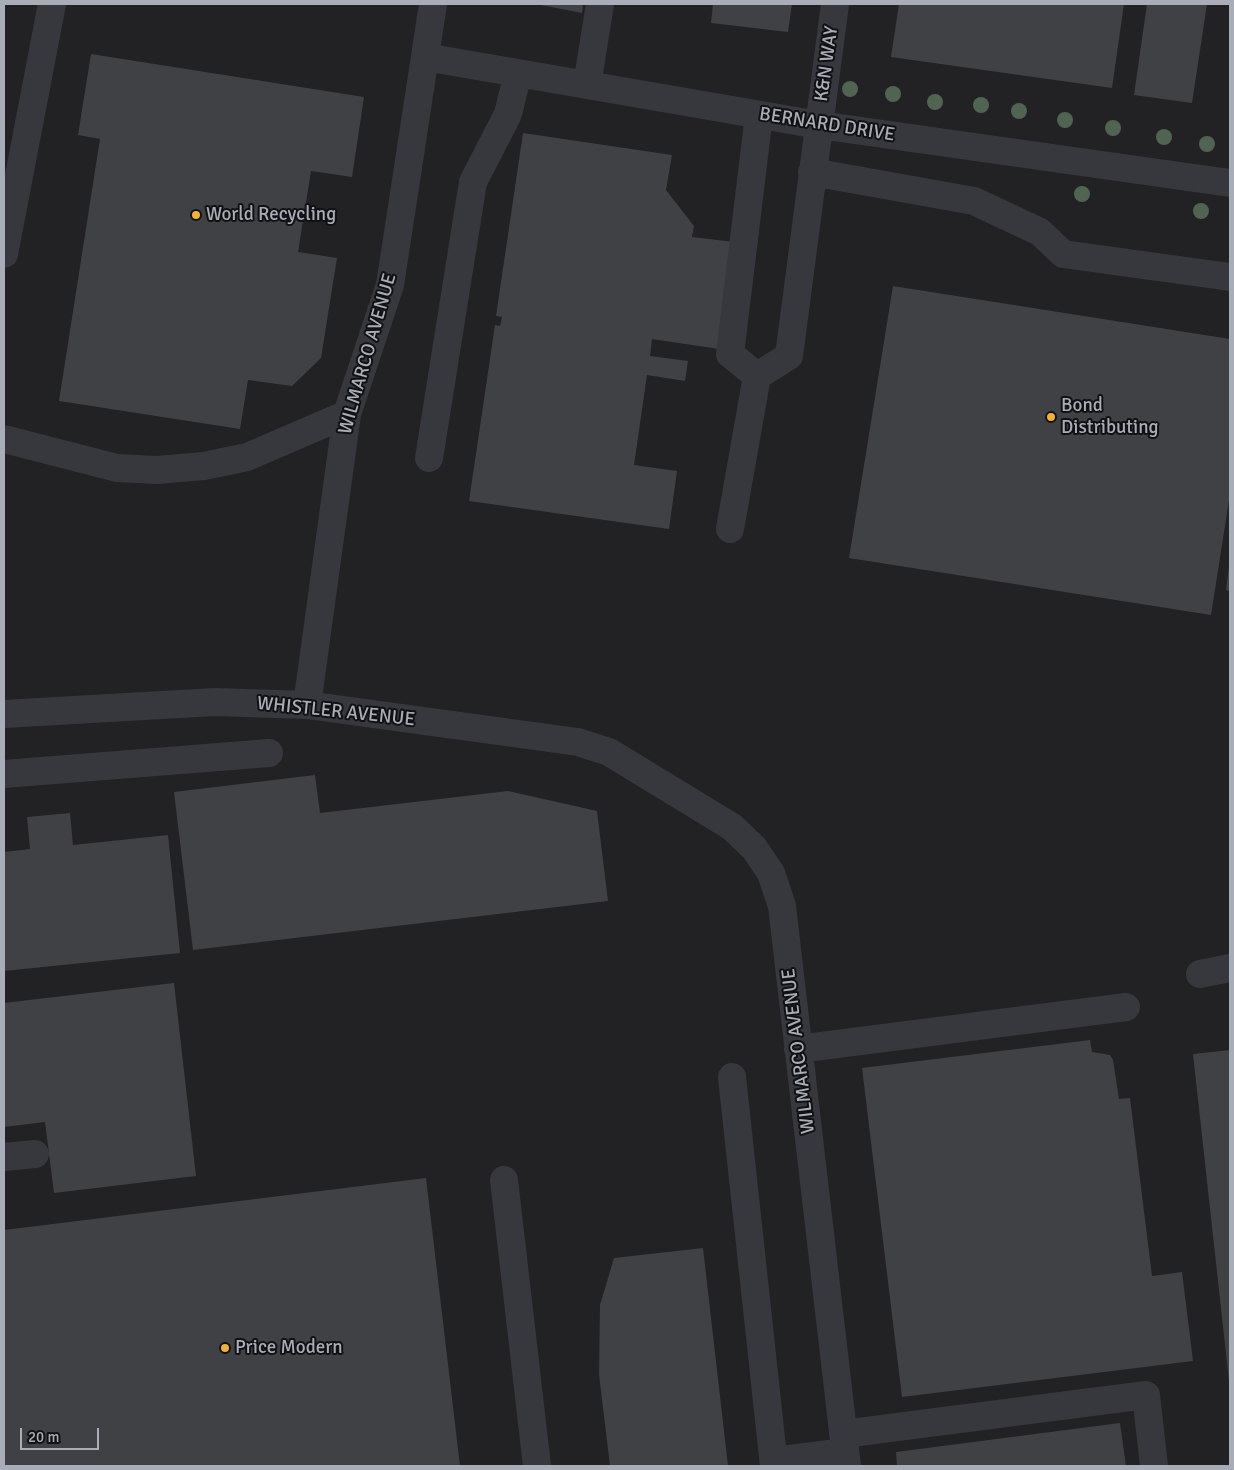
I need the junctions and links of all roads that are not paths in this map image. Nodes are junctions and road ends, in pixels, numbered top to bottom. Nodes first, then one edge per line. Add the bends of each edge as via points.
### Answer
1 (52, 4) edge
2 (433, 4) edge
3 (600, 4) edge
4 (835, 4) edge
5 (426, 57) junction
6 (518, 73) junction
7 (586, 85) junction
8 (759, 114) junction
9 (819, 124) junction
10 (812, 172) junction
11 (1230, 183) edge
12 (4, 254) edge
13 (1230, 277) edge
14 (757, 376) junction
15 (347, 414) junction
16 (4, 439) edge
17 (428, 458) dead end
18 (730, 529) dead end
19 (307, 705) junction
20 (4, 714) edge
21 (578, 742) joint
22 (269, 753) dead end
23 (4, 774) edge
24 (1230, 968) edge
25 (1200, 974) dead end
26 (1126, 1007) dead end
27 (798, 1049) junction
28 (732, 1077) dead end
29 (35, 1154) dead end
30 (4, 1157) edge
31 (504, 1180) dead end
32 (845, 1451) edge
33 (774, 1464) edge
34 (537, 1466) edge
35 (1154, 1466) edge

1 - 12 street
2 - 5 street, WILMARCO AVENUE
3 - 7 street
4 - 9 street, K&N WAY
5 - 6 street, BERNARD DRIVE
5 - 15 street, WILMARCO AVENUE via 390,285
6 - 7 street, BERNARD DRIVE
6 - 17 street via 508,114 473,182
7 - 8 street, BERNARD DRIVE
8 - 9 street, BERNARD DRIVE
8 - 14 street via 730,354
9 - 10 street, K&N WAY
9 - 11 street, BERNARD DRIVE
10 - 13 street via 974,201 1040,232 1063,254
10 - 14 street, K&N WAY via 789,356
14 - 18 street
15 - 16 street via 247,458 157,470 118,468
15 - 19 street, WILMARCO AVENUE
19 - 20 street, WHISTLER AVENUE via 215,702
19 - 21 street, WHISTLER AVENUE
21 - 27 street, WILMARCO AVENUE via 609,752 636,767 732,827 754,848 771,873 782,906
22 - 23 street
24 - 25 street
26 - 27 street
27 - 32 street, WILMARCO AVENUE
28 - 33 street
29 - 30 street
31 - 34 street
32 - 33 street
32 - 35 street via 1146,1395

